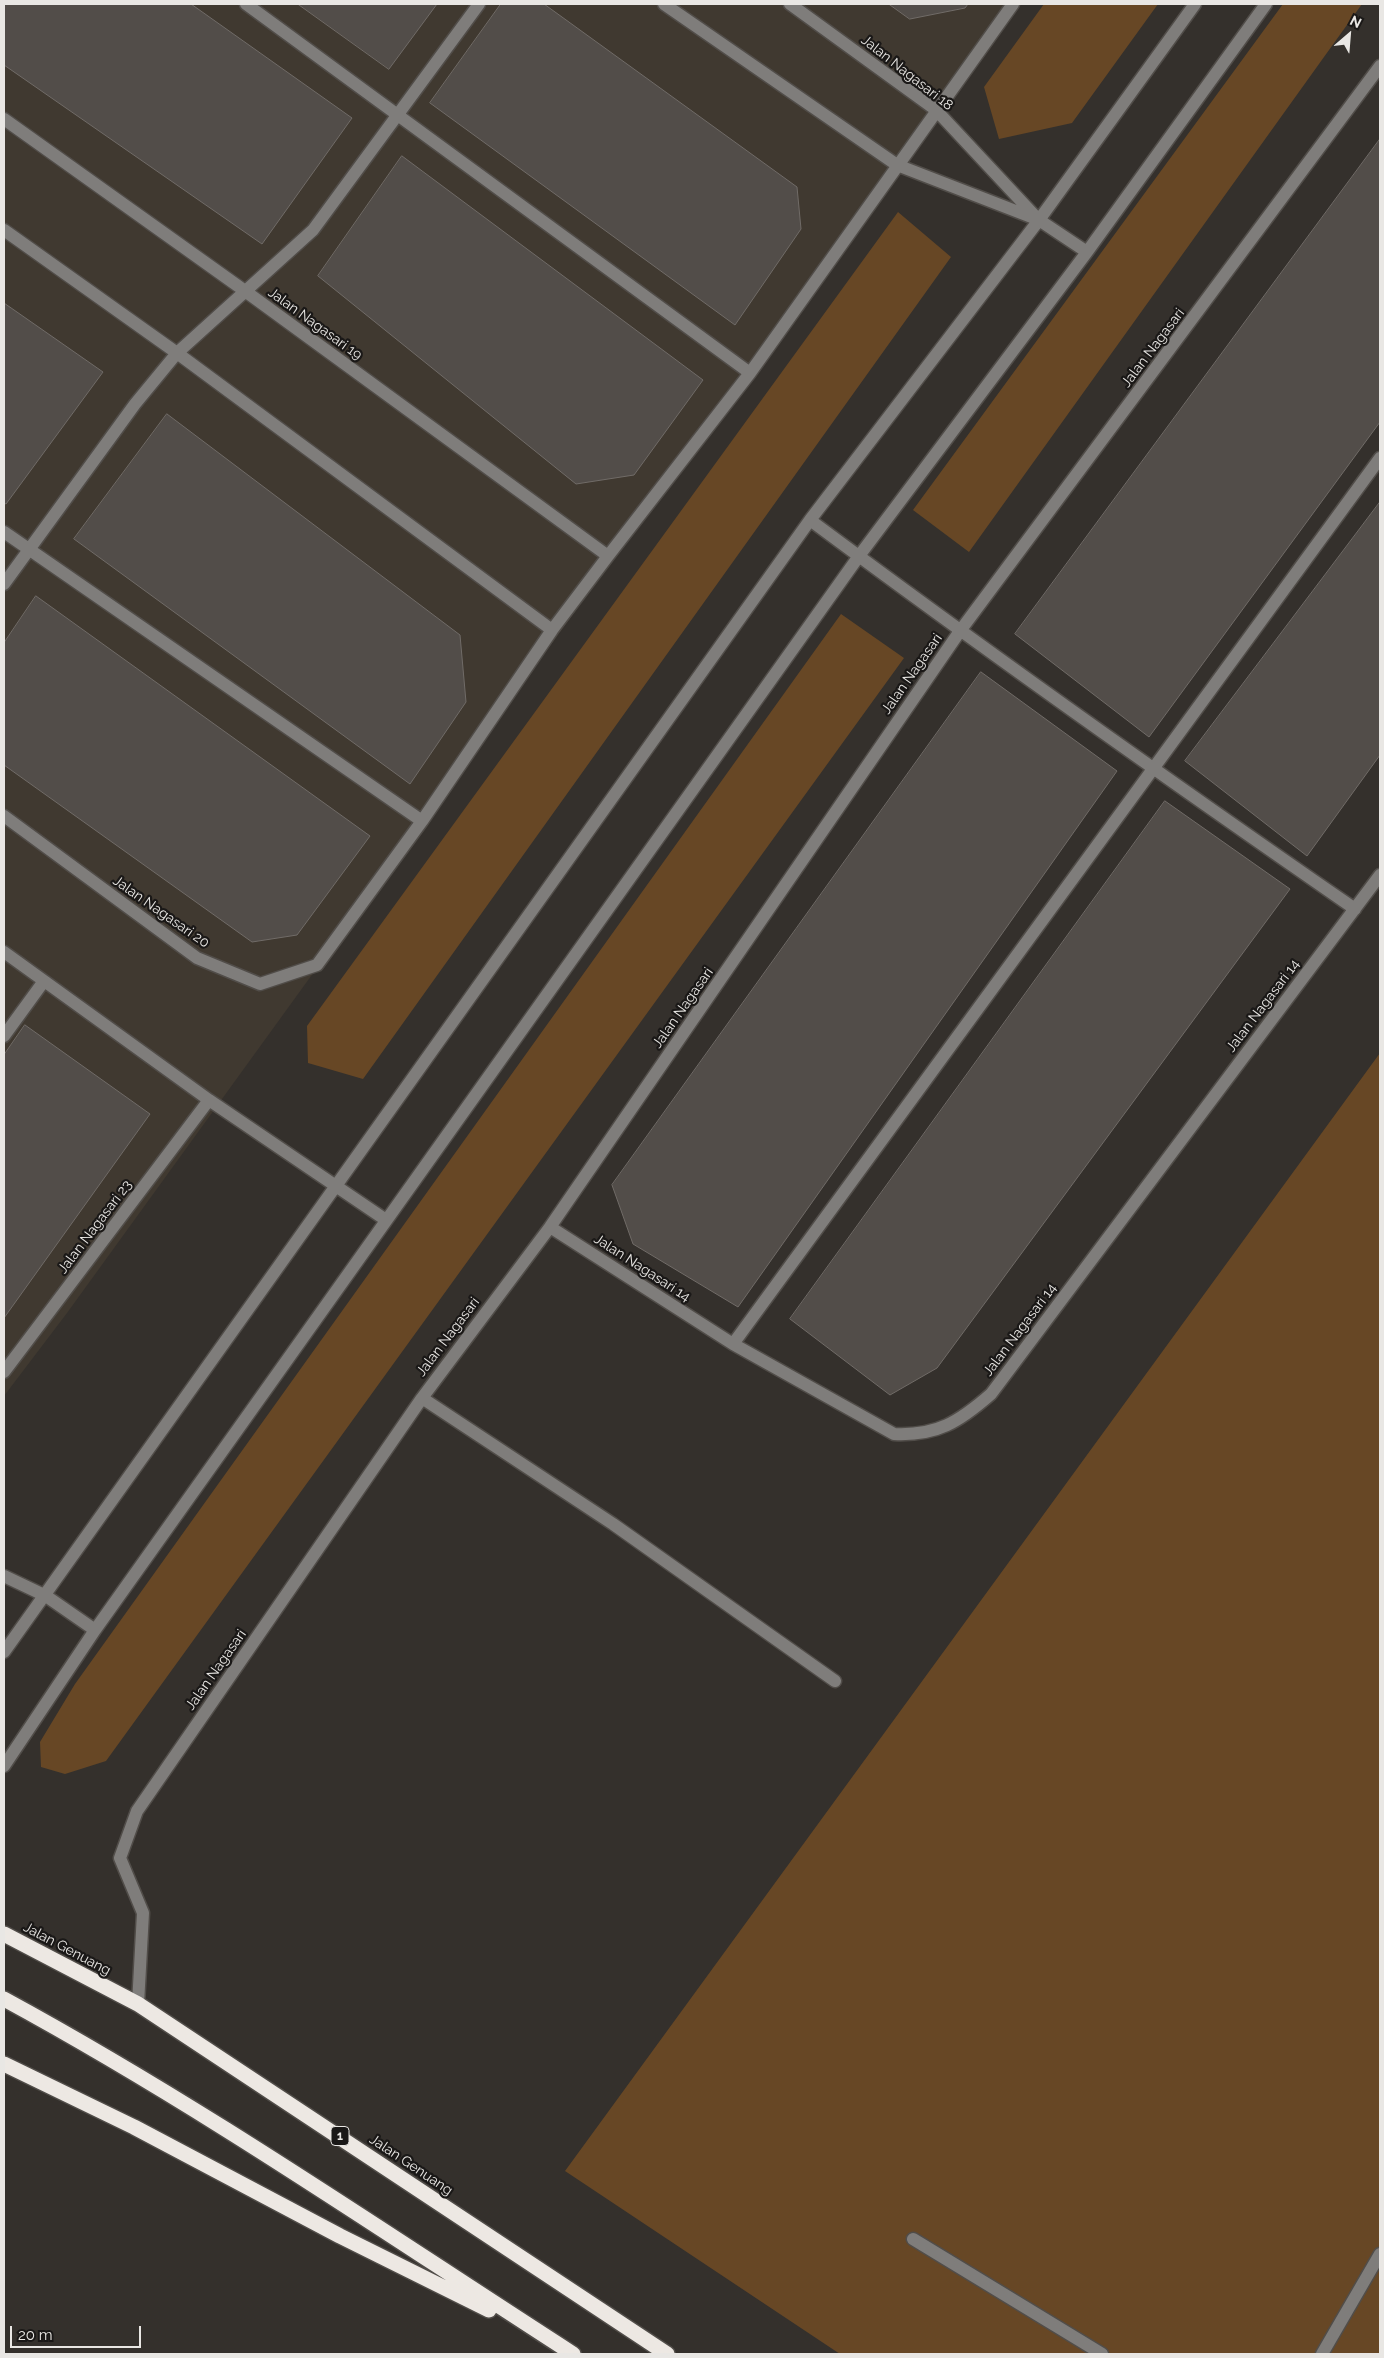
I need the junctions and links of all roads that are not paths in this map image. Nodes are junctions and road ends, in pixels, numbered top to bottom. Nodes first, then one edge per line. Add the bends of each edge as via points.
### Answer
1 (246, 4) edge
2 (479, 4) edge
3 (664, 4) edge
4 (790, 4) edge
5 (1013, 4) edge
6 (1195, 4) edge
7 (1266, 4) edge
8 (1379, 72) edge
9 (936, 110) junction
10 (398, 115) junction
11 (4, 119) edge
12 (897, 165) junction
13 (1038, 220) junction
14 (4, 230) edge
15 (1087, 252) junction
16 (245, 292) junction
17 (177, 353) junction
18 (750, 373) junction
19 (1380, 458) edge
20 (810, 520) junction
21 (4, 532) edge
22 (28, 549) junction
23 (608, 556) junction
24 (859, 556) junction
25 (4, 584) edge
26 (552, 630) junction
27 (960, 631) junction
28 (1154, 770) junction
29 (4, 816) edge
30 (422, 821) junction
31 (1380, 875) edge
32 (1355, 909) junction
33 (4, 952) edge
34 (44, 981) junction
35 (4, 1036) edge
36 (209, 1100) junction
37 (336, 1187) junction
38 (386, 1220) junction
39 (550, 1226) junction
40 (733, 1344) junction
41 (4, 1372) edge
42 (422, 1398) junction
43 (4, 1576) edge
44 (46, 1596) junction
45 (94, 1630) junction
46 (4, 1652) edge
47 (835, 1681) dead end
48 (4, 1766) edge
49 (4, 1934) edge
50 (4, 1999) edge
51 (138, 2004) junction
52 (4, 2064) edge
53 (913, 2239) dead end
54 (1380, 2254) edge
55 (555, 2343) junction
56 (573, 2354) edge
57 (667, 2354) edge
58 (1102, 2354) edge
59 (1322, 2354) edge

1 - 10 street
2 - 10 street
3 - 12 street
4 - 9 street, Jalan Nagasari 18
5 - 9 street
6 - 13 street
7 - 15 street
8 - 27 street, Jalan Nagasari
9 - 12 street
9 - 13 street, Jalan Nagasari 18
10 - 16 street via 313,230
10 - 18 street
11 - 16 street, Jalan Nagasari 19
12 - 13 street
12 - 18 street
13 - 15 street
13 - 20 street
14 - 17 street
15 - 24 street
16 - 17 street
16 - 23 street, Jalan Nagasari 19
17 - 22 street via 135,404
17 - 26 street
18 - 23 street
19 - 28 street
20 - 24 street
20 - 37 street
21 - 22 street
22 - 25 street
22 - 30 street
23 - 26 street
24 - 27 street
24 - 38 street
26 - 30 street
27 - 28 street
27 - 39 street, Jalan Nagasari
28 - 32 street
28 - 40 street
29 - 30 street, Jalan Nagasari 20 via 197,958 260,984 317,965
31 - 32 street, Jalan Nagasari 14
32 - 40 street, Jalan Nagasari 14 via 991,1394 966,1416 945,1428 915,1435 894,1434
33 - 34 street
34 - 35 street
34 - 36 street
36 - 37 street
36 - 41 street, Jalan Nagasari 23
37 - 38 street
37 - 44 street
38 - 45 street
39 - 40 street, Jalan Nagasari 14
39 - 42 street, Jalan Nagasari
42 - 47 street via 613,1524
42 - 51 street, Jalan Nagasari via 137,1811 120,1858 143,1913
43 - 44 street
44 - 45 street
44 - 46 street
45 - 48 street
49 - 51 highway, Jalan Genuang / 1
50 - 55 highway via 240,2137
51 - 57 highway, Jalan Genuang / 1
52 - 55 highway
53 - 58 street
54 - 59 street
55 - 56 highway

